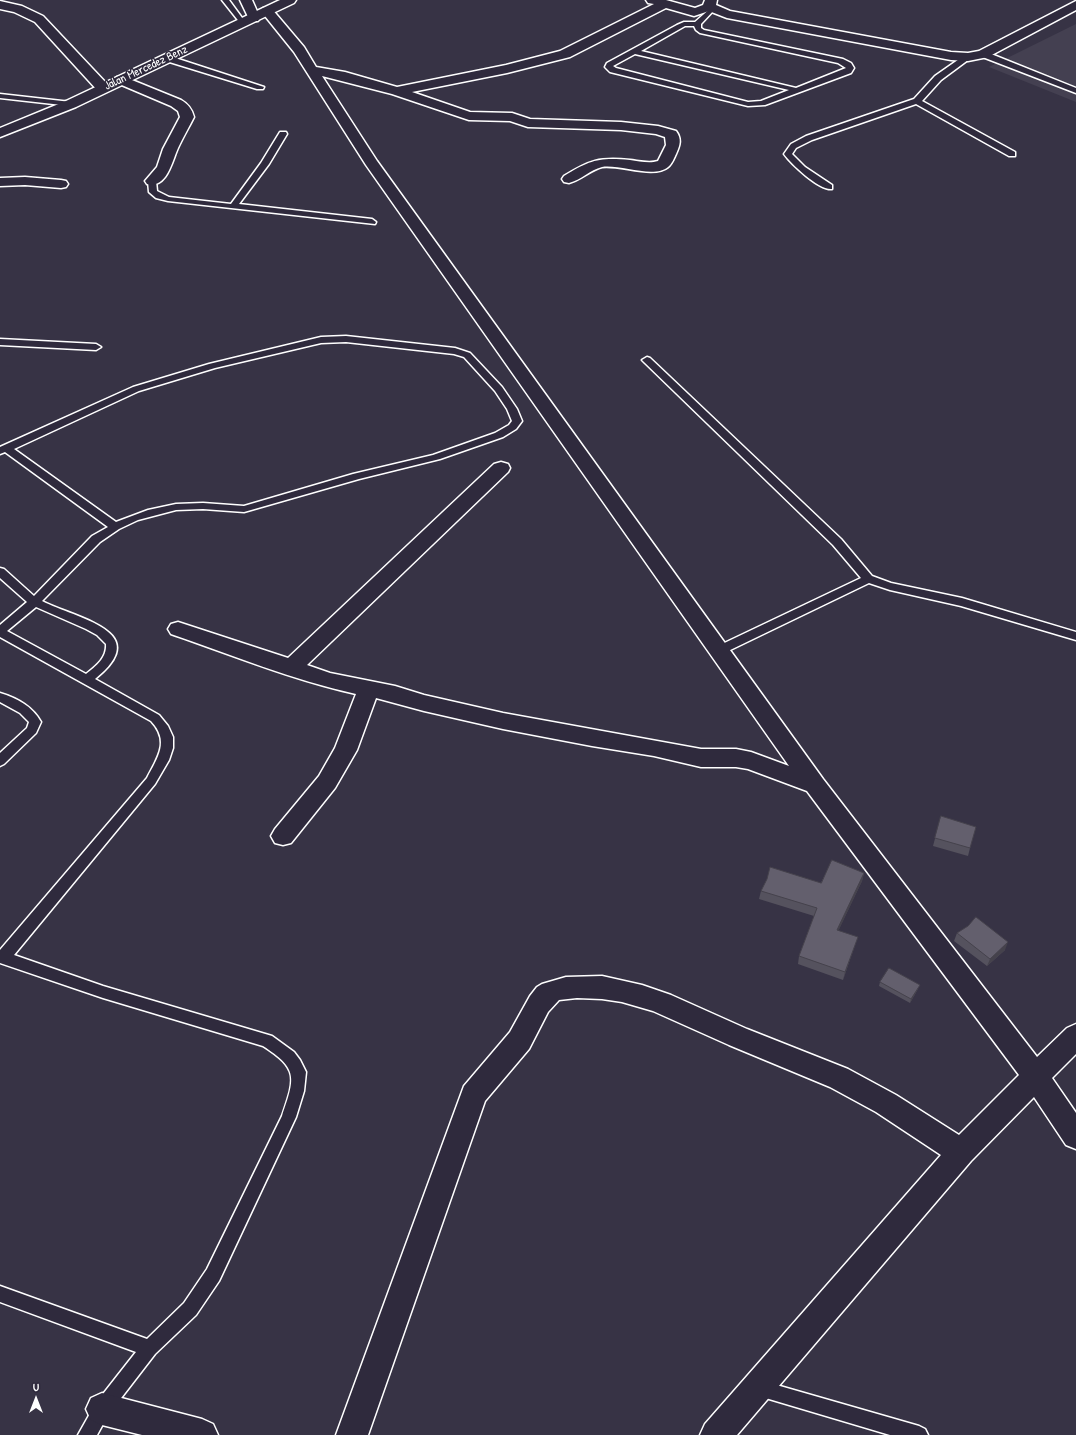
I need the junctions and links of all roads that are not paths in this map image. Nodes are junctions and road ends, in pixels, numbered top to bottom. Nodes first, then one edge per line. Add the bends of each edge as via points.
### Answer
1 (225, 0) edge
2 (246, 0) edge
3 (290, 0) edge
4 (658, 2) edge
5 (0, 5) edge
6 (711, 5) edge
7 (1074, 8) edge
8 (267, 11) junction
9 (249, 20) junction
10 (697, 24) junction
11 (633, 51) junction
12 (983, 54) junction
13 (968, 57) junction
14 (166, 58) junction
15 (313, 70) junction
16 (122, 80) junction
17 (260, 87) dead end
18 (103, 88) junction
19 (797, 90) junction
20 (397, 91) junction
21 (1076, 91) edge
22 (0, 96) edge
23 (917, 101) junction
24 (71, 104) junction
25 (0, 133) edge
26 (283, 134) dead end
27 (1012, 154) dead end
28 (569, 179) dead end
29 (152, 181) joint
30 (0, 182) edge
31 (61, 184) dead end
32 (829, 187) dead end
33 (234, 205) junction
34 (372, 222) dead end
35 (0, 342) edge
36 (96, 348) dead end
37 (647, 360) dead end
38 (3, 450) edge
39 (501, 468) dead end
40 (115, 526) junction
41 (0, 572) edge
42 (868, 579) junction
43 (35, 602) junction
44 (178, 629) dead end
45 (0, 631) edge
46 (1076, 636) edge
47 (720, 650) junction
48 (291, 668) junction
49 (86, 680) junction
50 (369, 688) junction
51 (0, 697) edge
52 (0, 761) edge
53 (815, 785) junction
54 (283, 836) dead end
55 (2, 957) edge
56 (1076, 1036) edge
57 (1036, 1077) junction
58 (1076, 1136) edge
59 (960, 1152) junction
60 (0, 1294) edge
61 (149, 1348) junction
62 (758, 1388) junction
63 (102, 1409) junction
64 (87, 1435) edge
65 (202, 1435) edge
66 (352, 1435) edge
67 (716, 1435) edge
68 (919, 1435) edge

1 - 9 lane
2 - 9 street
3 - 8 street, Jalan Mercedez Benz
4 - 6 street via 696,12
4 - 20 street via 595,40 565,54 513,68
5 - 18 street via 39,19
6 - 10 lane
6 - 13 street via 742,17
7 - 12 street
8 - 9 street, Jalan Mercedez Benz
8 - 15 street
9 - 14 street, Jalan Mercedez Benz
10 - 11 lane via 679,26
10 - 19 lane via 702,32 840,61 850,68 848,71
11 - 19 lane
11 - 19 lane via 609,67 748,104 762,103
12 - 13 street
12 - 21 lane
13 - 23 lane via 938,78
14 - 16 street, Jalan Mercedez Benz
14 - 17 lane
15 - 20 street
15 - 47 street via 371,162
16 - 18 street, Jalan Mercedez Benz
16 - 29 street via 184,107 186,112 187,118 170,149 164,168
18 - 24 street, Jalan Mercedez Benz
20 - 28 street via 469,116 512,118 528,123 621,126 658,130 673,136 673,144 660,166 603,163 591,166
22 - 24 lane
23 - 27 lane
23 - 32 lane via 792,146 788,154 797,165
24 - 25 street, Jalan Mercedez Benz
26 - 33 lane via 265,164
29 - 33 lane via 153,192 168,199
30 - 31 street
33 - 34 lane
35 - 36 lane
37 - 42 lane via 837,542
38 - 40 lane
38 - 40 lane via 136,389 212,366 321,340 346,339 454,351 467,355 499,389 517,421 513,428 499,435 436,457 244,508 176,507 152,512
39 - 48 street
40 - 43 lane via 96,539
41 - 43 lane
42 - 46 lane via 962,602
42 - 47 lane
43 - 45 lane
43 - 49 lane via 99,631 110,640 112,649 108,658
44 - 48 street
45 - 49 lane
47 - 53 street
48 - 50 street via 328,680
49 - 55 lane via 155,718 167,737 164,755 151,781
50 - 53 street via 503,722 701,758 736,758 751,761
50 - 54 street via 346,750 327,782
51 - 52 lane via 26,709 35,722 32,730
53 - 57 street
55 - 61 lane via 103,992 267,1041 281,1049 296,1064 300,1075 289,1117 213,1275 190,1309
56 - 57 street
57 - 58 street
57 - 59 street
59 - 62 street
59 - 66 street via 887,1105 840,1079 739,1038 674,1007 641,995 601,986 572,987 550,992 541,1001 513,1050 474,1095
60 - 61 lane
61 - 63 lane
62 - 67 street
62 - 68 lane
63 - 64 lane
63 - 65 street

